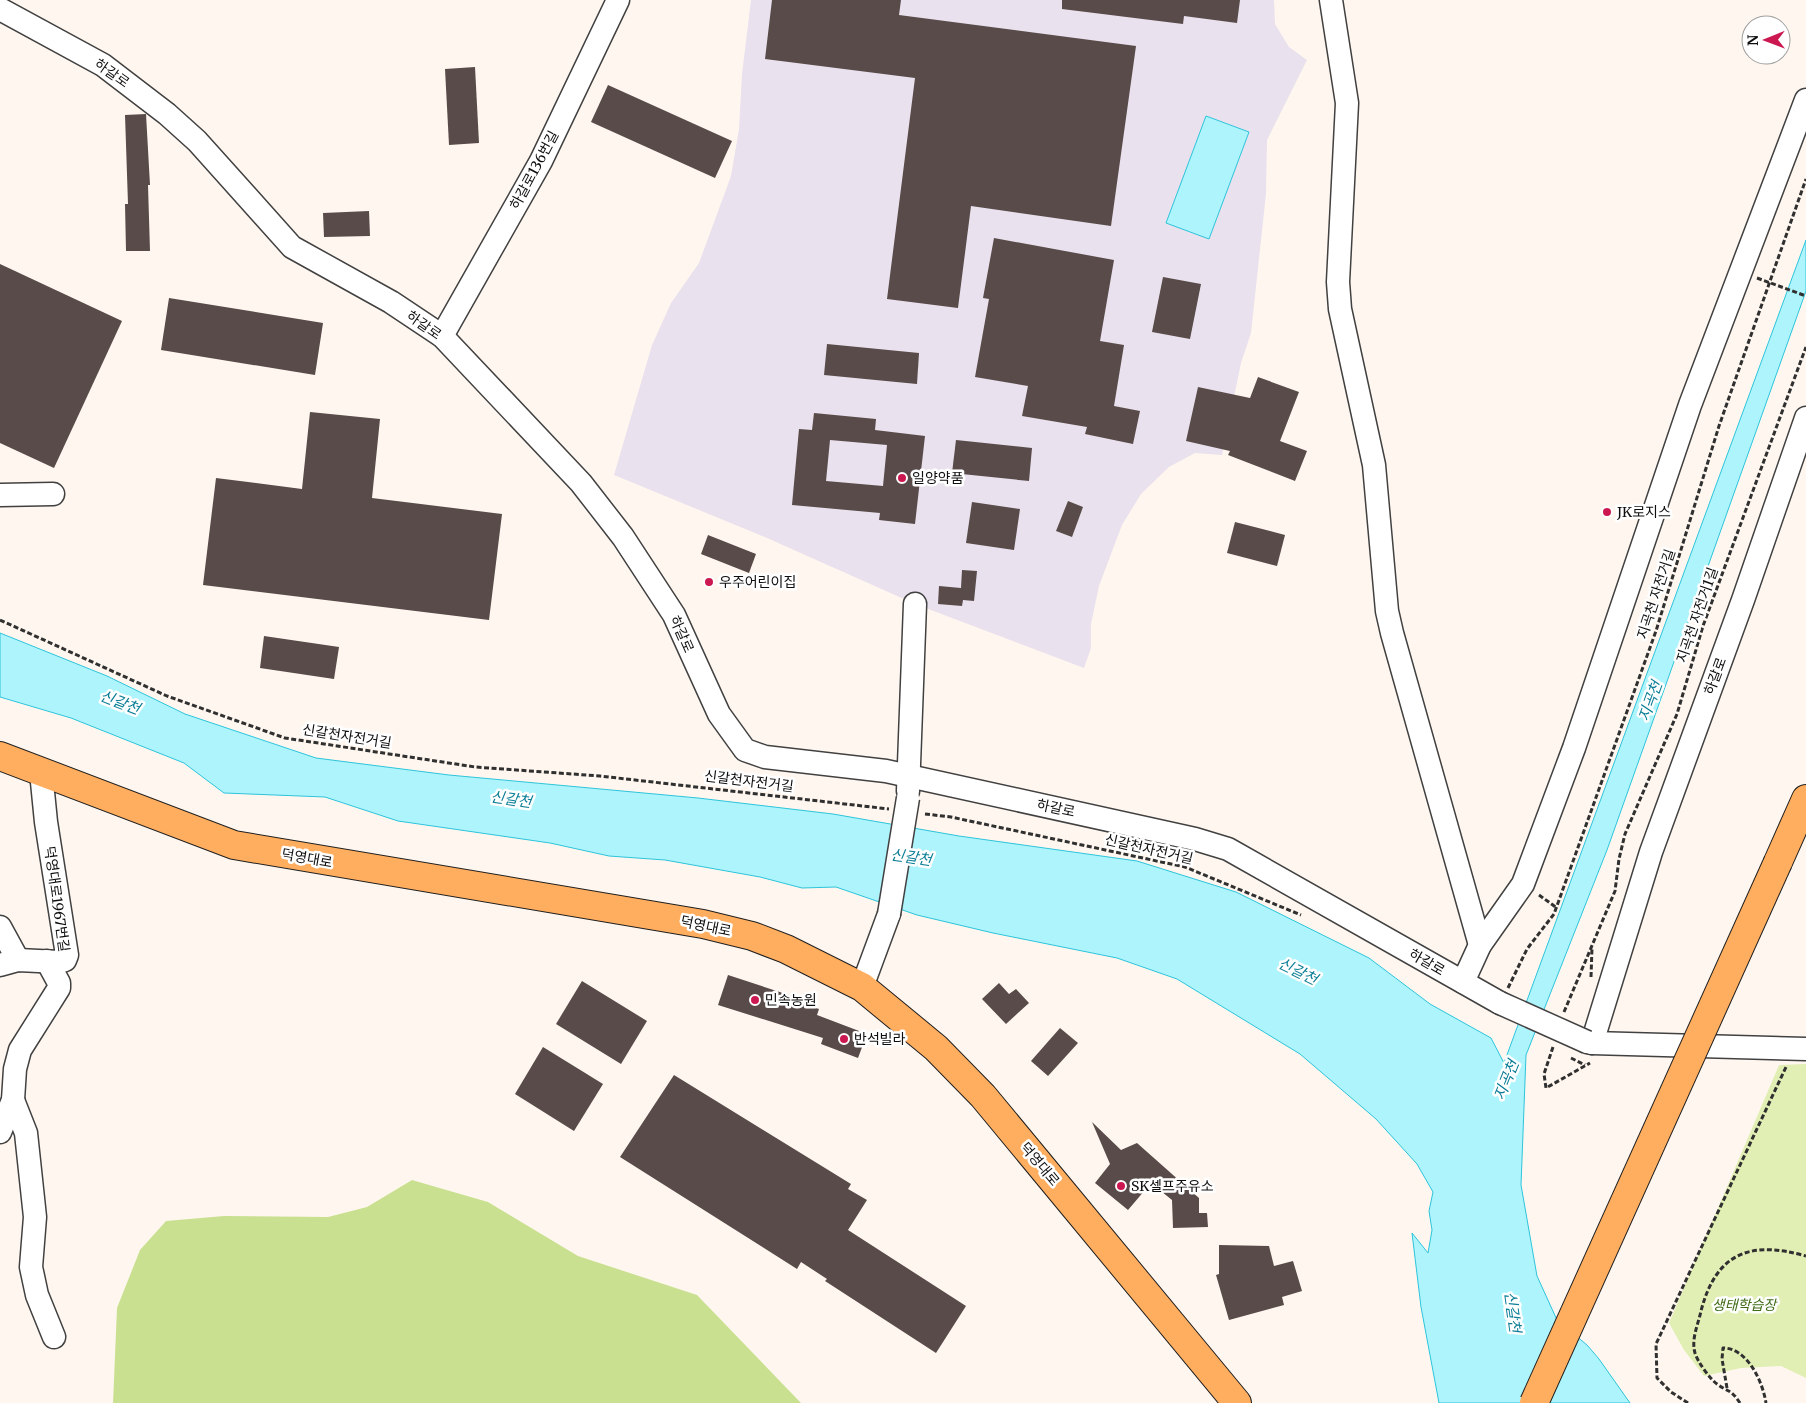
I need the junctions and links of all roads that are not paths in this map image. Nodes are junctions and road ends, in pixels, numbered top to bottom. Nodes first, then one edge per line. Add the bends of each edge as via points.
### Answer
1 (618, 0) edge
2 (1331, 0) edge
3 (0, 8) edge
4 (1806, 100) edge
5 (442, 336) junction
6 (1806, 418) edge
7 (53, 494) dead end
8 (0, 495) edge
9 (915, 604) dead end
10 (0, 756) edge
11 (909, 767) junction
12 (42, 772) junction
13 (1806, 799) edge
14 (0, 927) edge
15 (1480, 945) junction
16 (47, 960) junction
17 (9, 962) edge
18 (1463, 982) junction
19 (862, 987) junction
20 (1589, 1043) junction
21 (1797, 1055) edge
22 (13, 1100) junction
23 (0, 1132) edge
24 (54, 1337) dead end
25 (1237, 1403) edge
26 (1534, 1403) edge

1 - 5 street, 하갈로136번길 via 541,161
2 - 15 street via 1347,104 1339,300 1374,465 1387,611
3 - 5 street, 하갈로 via 103,65 167,114 197,141 292,247 390,302
4 - 15 street via 1690,405 1574,748 1523,884
5 - 11 street, 하갈로 via 581,483 623,537 674,615 718,714 746,750 765,757
6 - 20 street, 하갈로 via 1651,852
7 - 8 street
9 - 11 street
10 - 12 main road, 덕영대로
11 - 18 street, 하갈로 via 1228,849
11 - 19 street, bridge via 908,807 889,914
12 - 16 street, 덕영대로1967번길 via 46,822 67,948 65,960
12 - 19 main road, 덕영대로 via 234,845 703,924 786,948
13 - 26 main road, bridge
14 - 17 street
15 - 18 street
16 - 17 street, 덕영대로1967번길
16 - 22 street via 59,988 20,1050
18 - 20 street, 하갈로, bridge via 1500,1003
19 - 25 main road, 덕영대로 via 936,1048 983,1096
20 - 21 street
22 - 23 street
22 - 24 street via 26,1133 35,1217 30,1260 32,1276

